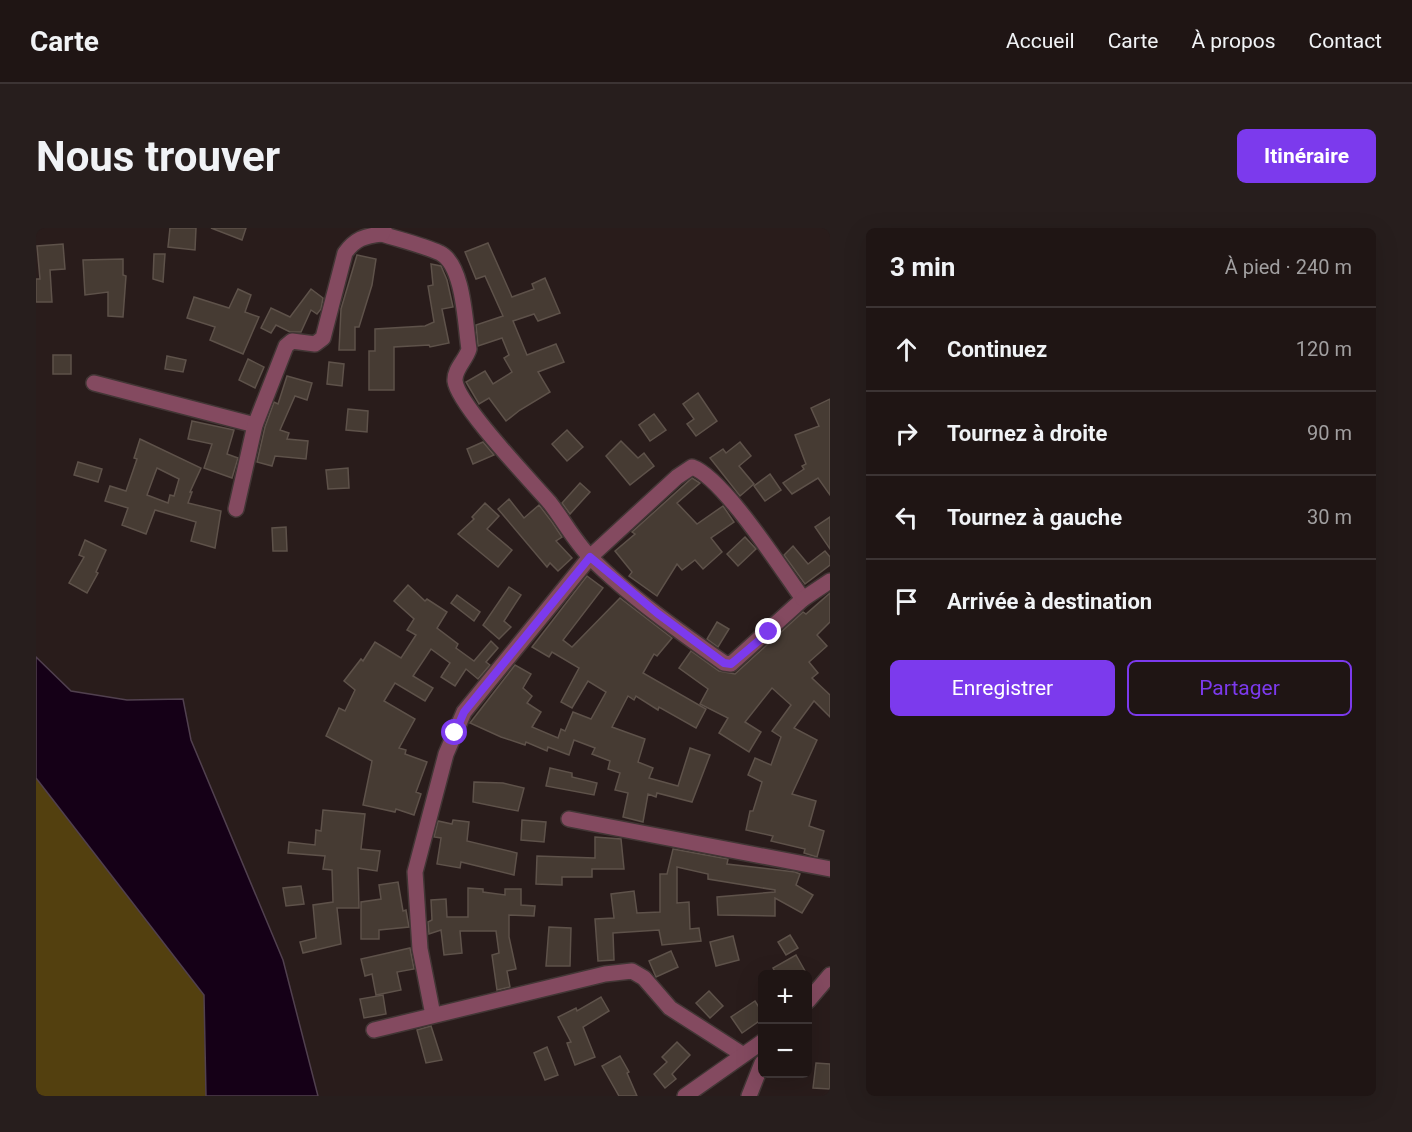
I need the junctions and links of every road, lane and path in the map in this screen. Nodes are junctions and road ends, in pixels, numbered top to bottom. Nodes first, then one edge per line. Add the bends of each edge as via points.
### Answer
1 (383, 231) edge
2 (94, 383) dead end
3 (255, 425) junction
4 (236, 509) dead end
5 (590, 557) junction
6 (830, 581) edge
7 (803, 600) junction
8 (569, 819) dead end
9 (830, 869) edge
10 (830, 975) edge
11 (812, 995) edge
12 (433, 1015) junction
13 (374, 1030) dead end
14 (758, 1044) edge
15 (742, 1054) junction
16 (758, 1074) edge
17 (685, 1096) edge
18 (750, 1096) edge

1 - 3 street via 352,243 345,253 323,338 315,344 292,341 286,346
1 - 5 street via 441,254 452,263 469,349 455,380 459,393
2 - 3 street
3 - 4 street
5 - 7 street via 724,663 731,664
5 - 7 street via 692,467 703,471 748,522
5 - 12 street via 464,712 446,754 415,872 420,949
6 - 7 street
8 - 9 street
10 - 11 street
12 - 13 street
12 - 15 street via 632,971 644,978 670,1008
14 - 15 street
15 - 17 street
16 - 18 street

